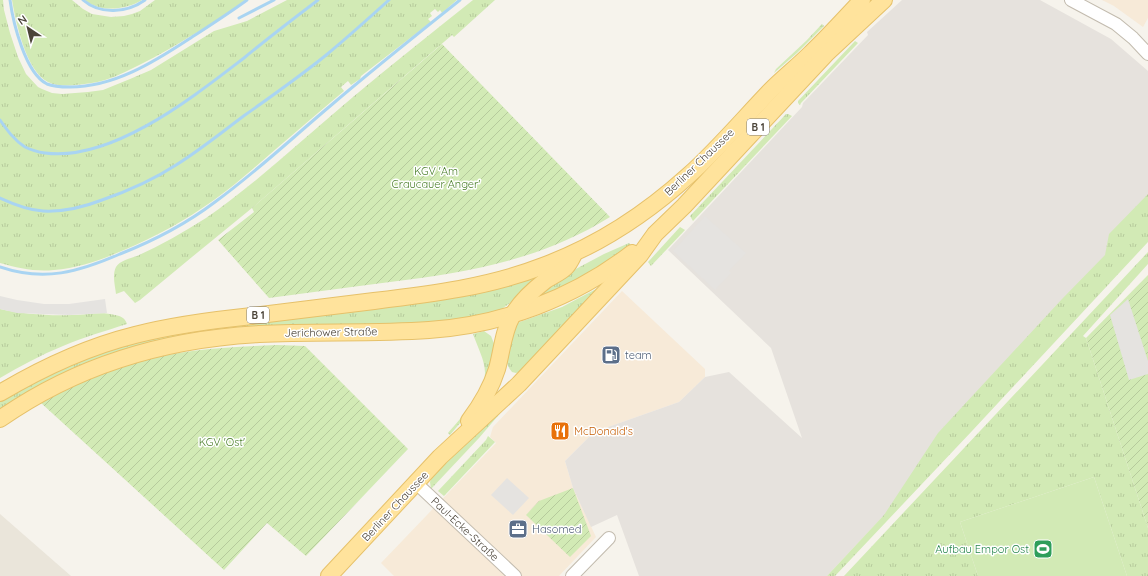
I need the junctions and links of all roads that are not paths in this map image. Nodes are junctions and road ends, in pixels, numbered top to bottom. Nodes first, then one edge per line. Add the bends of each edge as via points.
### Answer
1 (862, 0) edge
2 (884, 0) edge
3 (1070, 0) edge
4 (1148, 54) edge
5 (655, 234) junction
6 (576, 252) junction
7 (513, 314) junction
8 (496, 370) junction
9 (519, 384) junction
10 (0, 393) edge
11 (0, 419) edge
12 (462, 436) junction
13 (416, 483) junction
14 (609, 538) dead end
15 (329, 576) edge
16 (515, 576) edge
17 (572, 576) edge

1 - 6 main road, Berliner Chaussee / B 1 via 822,43 773,88 677,185 631,220
2 - 5 main road, Berliner Chaussee / B 1 via 826,54
3 - 4 street via 1116,24
5 - 7 main road, Jerichower Straße / B 1 via 620,262 591,280 555,299
5 - 9 main road, Berliner Chaussee via 640,255
6 - 7 main road, Berliner Chaussee via 566,268 539,285
6 - 10 main road, Jerichower Straße / B 1 via 505,279 452,290 208,321 151,331 74,355
7 - 8 main road, Berliner Chaussee via 506,330
7 - 11 main road, Jerichower Straße / B 1 via 479,323 428,330 253,334 179,343 131,355 85,372 40,394
8 - 9 main road via 507,380
8 - 12 main road, Berliner Chaussee via 485,398 468,422
9 - 12 main road, Berliner Chaussee
12 - 13 main road, Berliner Chaussee
13 - 15 main road, Berliner Chaussee
13 - 16 street, Paul-Ecke-Straße
14 - 17 street

